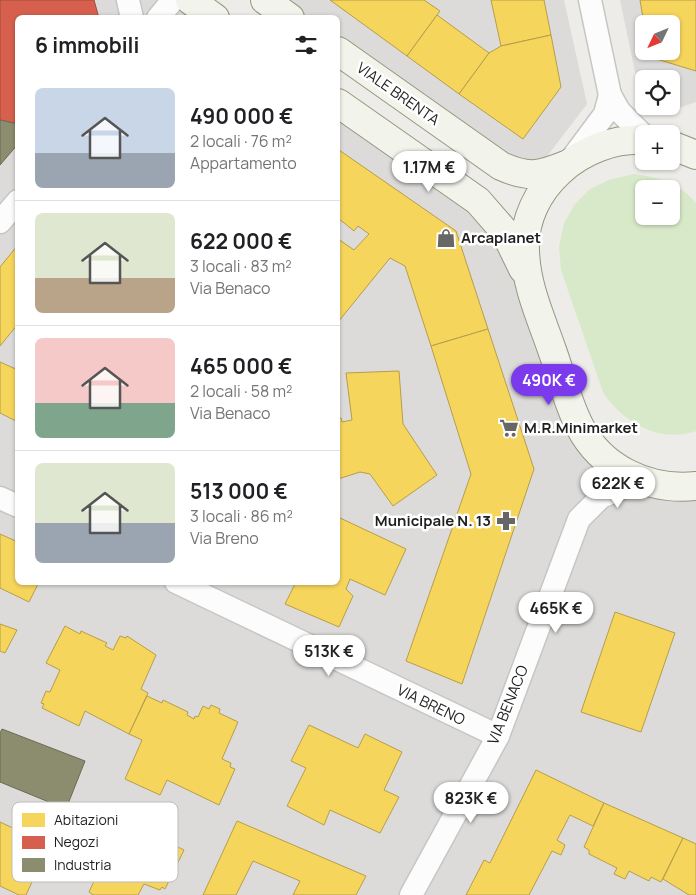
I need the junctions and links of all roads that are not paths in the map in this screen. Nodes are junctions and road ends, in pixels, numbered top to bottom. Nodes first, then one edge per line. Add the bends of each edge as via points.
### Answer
1 (128, 0) edge
2 (173, 0) edge
3 (190, 0) edge
4 (265, 0) edge
5 (590, 0) edge
6 (131, 15) edge
7 (160, 15) edge
8 (211, 15) edge
9 (286, 15) edge
10 (340, 52) edge
11 (610, 95) junction
12 (340, 104) edge
13 (635, 127) edge
14 (635, 141) edge
15 (680, 149) edge
16 (696, 156) edge
17 (566, 165) junction
18 (15, 204) edge
19 (0, 222) edge
20 (527, 277) junction
21 (642, 480) junction
22 (696, 486) edge
23 (0, 498) edge
24 (15, 505) edge
25 (182, 585) edge
26 (498, 736) junction
27 (411, 895) edge

1 - 6 street
2 - 7 street
3 - 8 street
4 - 9 street
5 - 11 street
10 - 17 street, VIALE BRENTA via 501,166 518,174 532,175 545,174
11 - 13 street via 619,111
11 - 17 street via 605,114
12 - 20 street via 478,201 505,232
14 - 17 street via 598,147
15 - 16 street
17 - 20 street via 543,191 531,216 525,250
18 - 19 street
20 - 21 street via 580,426 610,462
21 - 22 street via 668,486
21 - 26 street, VIA BENACO via 601,497 579,519
23 - 24 street
25 - 26 street, VIA BRENO
26 - 27 street, VIA BENACO

